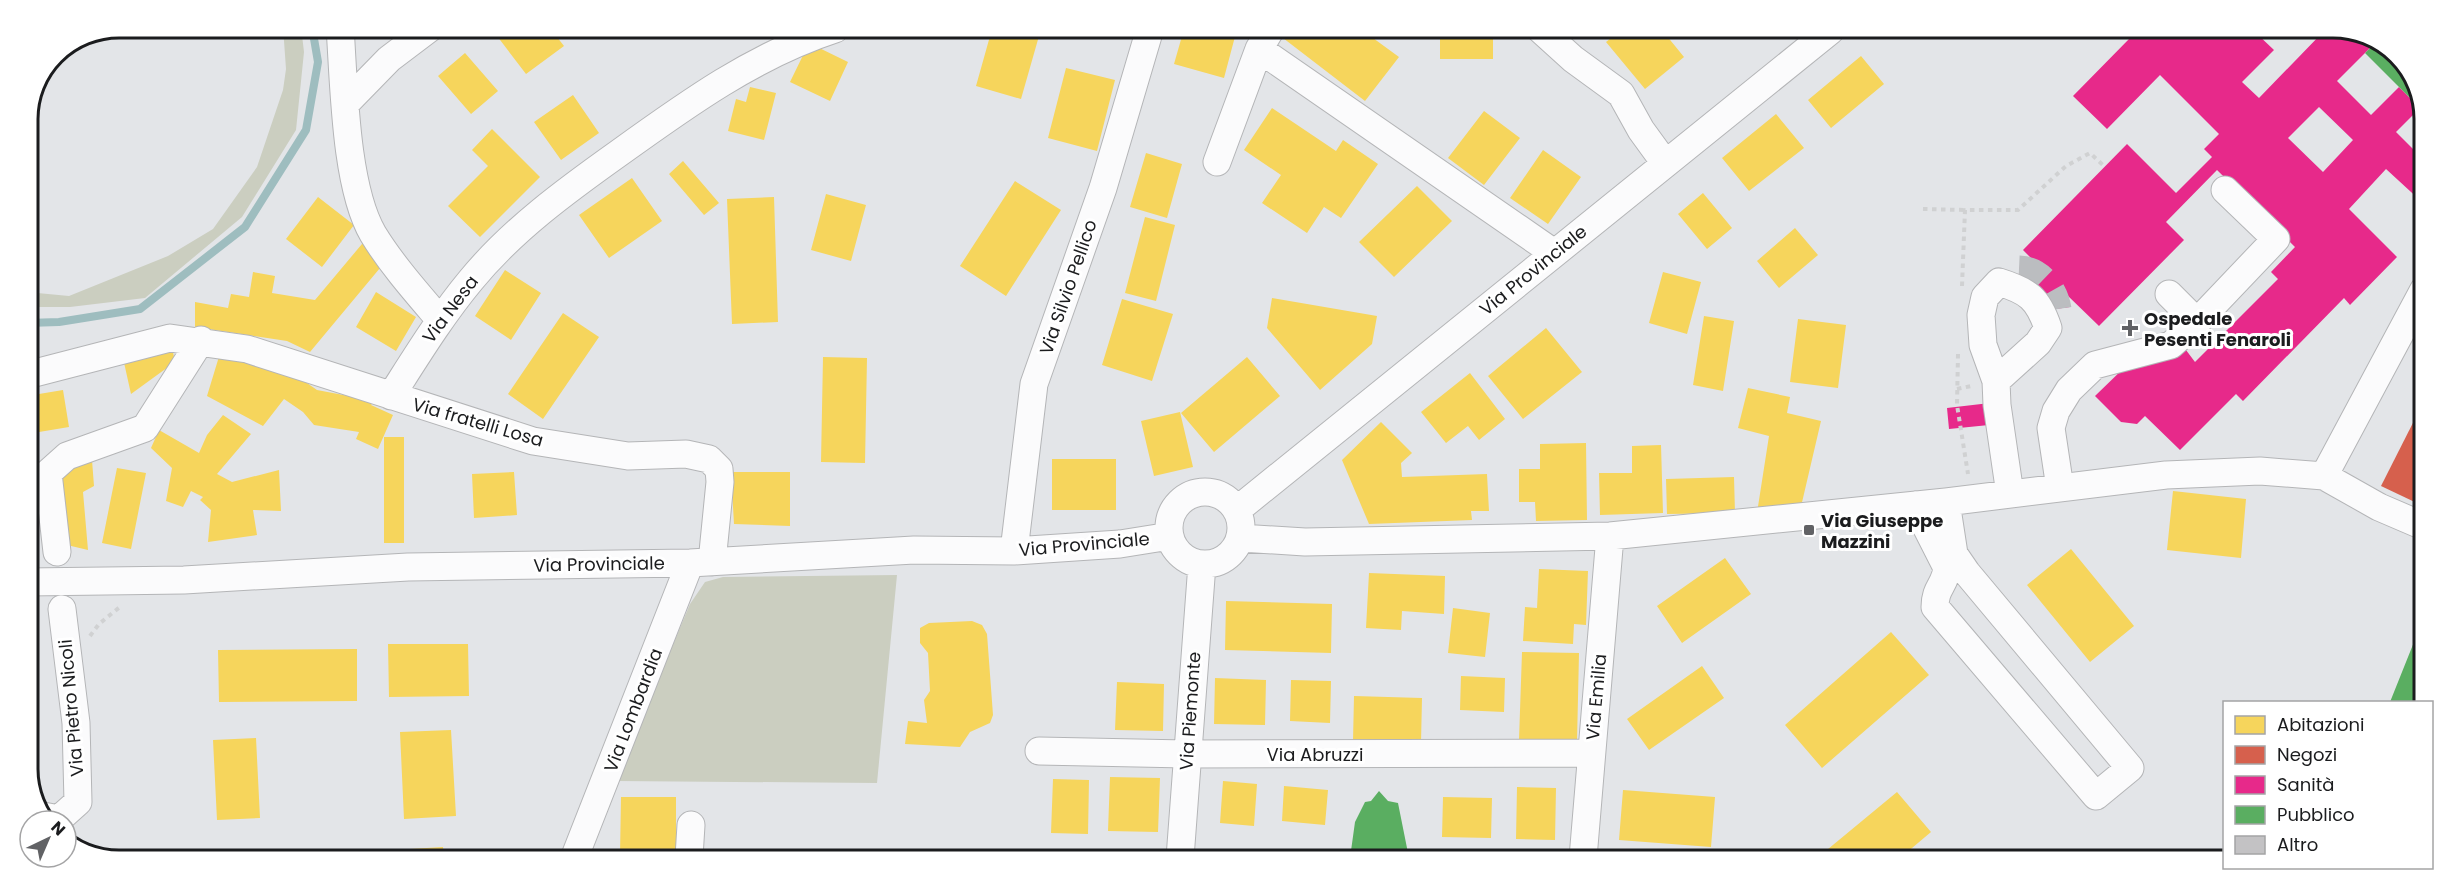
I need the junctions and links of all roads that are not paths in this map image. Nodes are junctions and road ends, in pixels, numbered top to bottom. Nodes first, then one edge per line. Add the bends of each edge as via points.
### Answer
1 (341, 38) edge
2 (417, 38) edge
3 (808, 38) edge
4 (1147, 38) edge
5 (1549, 38) edge
6 (1821, 38) edge
7 (1265, 39) edge
8 (346, 103) junction
9 (1217, 162) dead end
10 (1665, 163) junction
11 (2225, 190) dead end
12 (1554, 253) junction
13 (2169, 294) dead end
14 (2413, 309) edge
15 (440, 320) junction
16 (2197, 322) junction
17 (201, 340) junction
18 (38, 372) edge
19 (1996, 381) junction
20 (391, 396) junction
21 (2324, 476) junction
22 (2060, 488) junction
23 (2010, 494) junction
24 (1946, 502) junction
25 (1915, 505) junction
26 (1237, 510) junction
27 (2414, 522) edge
28 (1170, 536) junction
29 (1610, 536) junction
30 (1240, 538) junction
31 (1014, 551) junction
32 (57, 552) dead end
33 (701, 562) junction
34 (1202, 564) junction
35 (1957, 575) junction
36 (38, 582) edge
37 (62, 609) dead end
38 (1039, 751) dead end
39 (1591, 753) junction
40 (1186, 754) junction
41 (70, 809) edge
42 (691, 825) dead end
43 (578, 850) edge
44 (689, 850) edge
45 (1180, 850) edge
46 (1584, 850) edge

1 - 8 street
2 - 8 street via 389,59
3 - 15 street, Via Nesa via 751,64 562,194 472,279
4 - 31 street, Via Silvio Pellico via 1103,188 1034,384
5 - 10 street via 1621,94
6 - 10 street, Via Provinciale
7 - 9 street
7 - 12 street
8 - 15 street via 358,194 372,232
10 - 12 street, Via Provinciale
11 - 16 street via 2276,240
12 - 26 street, Via Provinciale
13 - 16 street
14 - 21 street
15 - 20 street, Via Nesa
16 - 22 street via 2171,345 2096,365 2069,390 2051,428
17 - 18 street via 170,338
17 - 20 street via 247,349
17 - 32 street via 145,428 67,456 48,473
19 - 19 street via 2038,343 2053,319 2009,276 1985,297 1981,315 1983,345
19 - 23 street
20 - 33 street, Via fratelli Losa via 532,441 628,456 686,454 709,459 719,469 720,482
21 - 22 street via 2260,471 2166,475
21 - 27 street
22 - 23 street
23 - 24 street
24 - 25 street
24 - 35 street
25 - 29 street
25 - 35 street via 1947,568
26 - 28 street via 1229,500 1209,490 1198,493 1183,499 1173,511 1168,522
26 - 30 street
28 - 31 street, Via Provinciale via 1120,544
28 - 34 street via 1180,554
29 - 30 street via 1305,542
29 - 39 street, Via Emilia
30 - 34 street via 1226,558
31 - 33 street, Via Provinciale via 914,550
33 - 36 street, Via Provinciale via 408,567 149,581
33 - 43 street, Via Lombardia
34 - 40 street, Via Piemonte
35 - 35 street via 1935,592 1935,607 2096,796 2130,768
37 - 41 street, Via Pietro Nicoli via 76,723 78,802
38 - 40 street, Via Abruzzi
39 - 40 street, Via Abruzzi
39 - 46 street, Via Emilia
40 - 45 street, Via Piemonte
42 - 44 street

